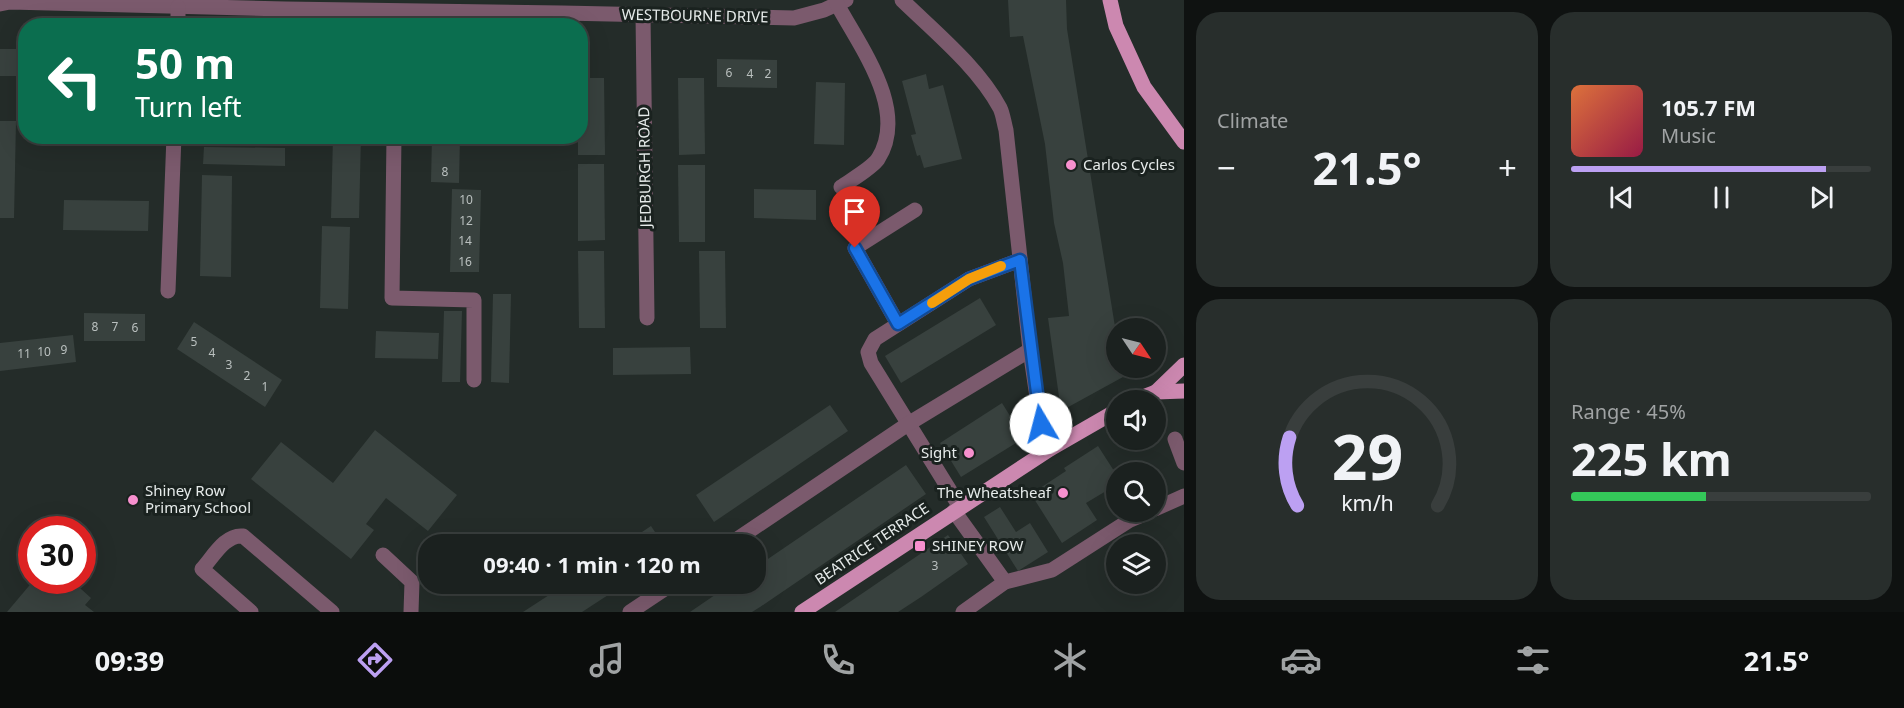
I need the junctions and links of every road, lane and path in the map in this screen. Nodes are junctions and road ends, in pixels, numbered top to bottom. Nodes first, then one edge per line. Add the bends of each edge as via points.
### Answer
1 (902, 0) edge
2 (1110, 0) edge
3 (842, 2) edge
4 (0, 4) edge
5 (178, 7) junction
6 (643, 15) junction
7 (178, 18) edge
8 (395, 18) edge
9 (1182, 136) edge
10 (174, 144) edge
11 (394, 144) edge
12 (841, 187) dead end
13 (915, 210) dead end
14 (1020, 260) junction
15 (168, 291) dead end
16 (647, 318) dead end
17 (898, 324) junction
18 (1030, 350) junction
19 (1184, 365) edge
20 (474, 380) dead end
21 (1157, 390) edge
22 (1184, 391) edge
23 (1166, 392) edge
24 (1106, 417) edge
25 (908, 424) junction
26 (1175, 439) dead end
27 (1050, 449) junction
28 (1184, 463) edge
29 (1184, 496) edge
30 (1166, 504) edge
31 (957, 509) junction
32 (1127, 522) edge
33 (745, 534) edge
34 (382, 555) dead end
35 (1005, 582) junction
36 (657, 594) edge
37 (251, 612) edge
38 (332, 612) edge
39 (411, 612) edge
40 (630, 612) edge
41 (802, 612) edge
42 (963, 612) edge

1 - 14 street via 954,49 1000,109 1006,130
2 - 9 main road via 1116,26 1144,87
3 - 6 street, WESTBOURNE DRIVE via 794,18
3 - 12 street via 883,88 888,115 887,139 877,161
4 - 5 street, WESTBOURNE DRIVE
5 - 7 street
5 - 8 street, WESTBOURNE DRIVE
6 - 8 street, WESTBOURNE DRIVE
6 - 16 street, JEDBURGH ROAD
10 - 15 street
11 - 20 street via 392,298 474,300
13 - 17 street via 855,248
14 - 17 street via 969,279
14 - 18 street
17 - 25 street via 875,339 868,352
18 - 25 street
18 - 27 street via 1041,424
19 - 21 main road
22 - 23 main road
24 - 27 main road, BEATRICE TERRACE
25 - 31 street
25 - 33 street
26 - 28 street
27 - 31 main road, BEATRICE TERRACE
29 - 30 street
31 - 35 street
31 - 41 main road, BEATRICE TERRACE
32 - 35 street via 1052,570
34 - 39 street via 412,582
35 - 42 street
36 - 40 street
37 - 38 street via 202,569 236,535 243,536

